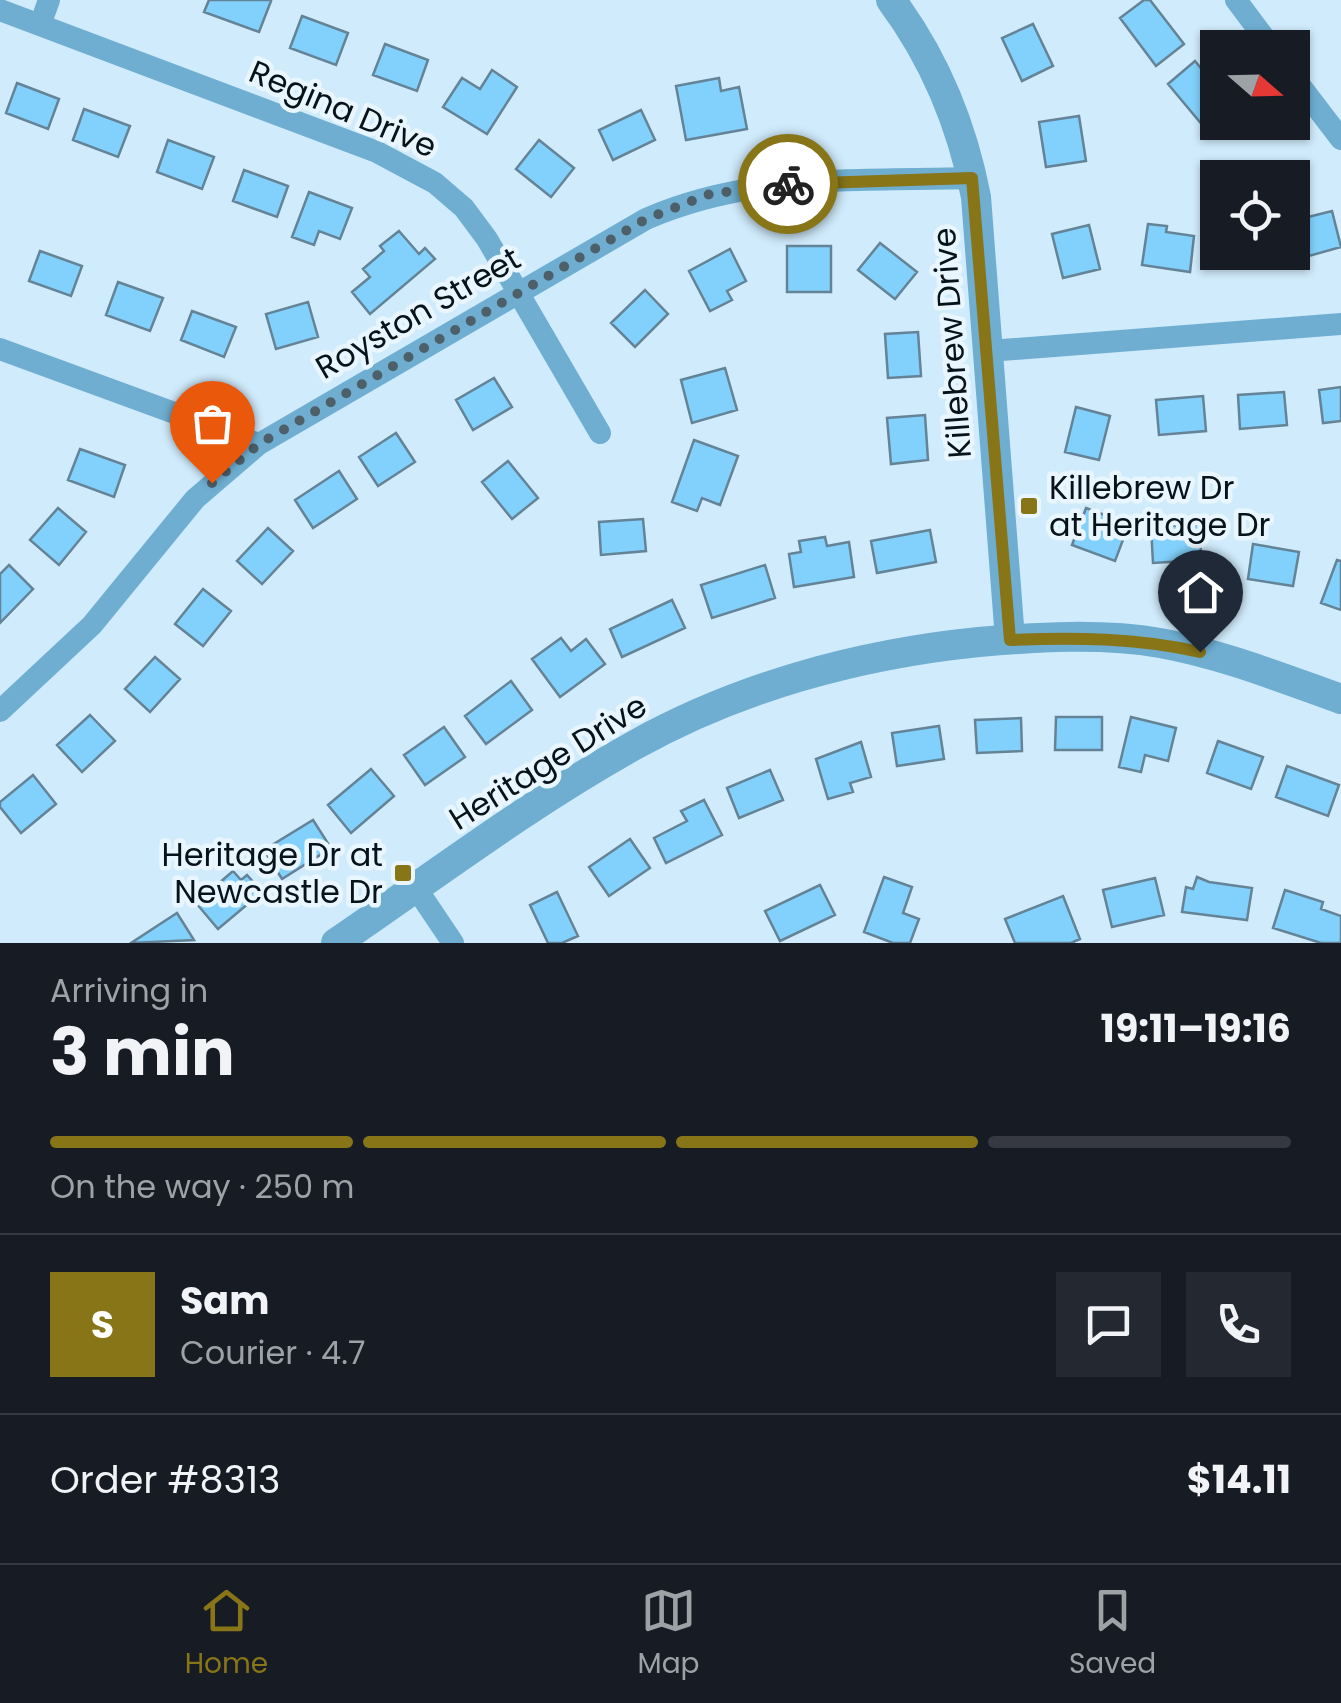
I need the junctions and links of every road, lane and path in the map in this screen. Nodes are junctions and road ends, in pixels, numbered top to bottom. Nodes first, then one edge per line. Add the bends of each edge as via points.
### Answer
1 (49, 0) edge
2 (891, 0) edge
3 (1236, 0) edge
4 (0, 10) edge
5 (40, 25) junction
6 (1258, 30) edge
7 (1310, 99) edge
8 (1341, 139) edge
9 (972, 178) junction
10 (518, 292) junction
11 (1341, 324) edge
12 (0, 349) edge
13 (989, 352) junction
14 (600, 433) dead end
15 (259, 444) junction
16 (1010, 640) junction
17 (1341, 699) edge
18 (0, 711) edge
19 (416, 888) junction
20 (336, 943) edge
21 (453, 943) edge

1 - 5 street
2 - 9 street, Killebrew Drive via 944,90
3 - 6 street
4 - 5 street, Regina Drive
5 - 10 street, Regina Drive via 412,168 464,208
7 - 8 street
9 - 10 street, Royston Street via 793,183 710,194 646,219
9 - 13 street, Killebrew Drive
10 - 14 street, Regina Drive
10 - 15 street, Royston Street
11 - 13 street
12 - 15 street
13 - 16 street, Killebrew Drive
15 - 18 street, Royston Street via 195,499 92,625
16 - 17 street, Heritage Drive via 1157,642
16 - 19 street, Heritage Drive via 870,658 736,698 635,744
19 - 20 street, Heritage Drive
19 - 21 street

